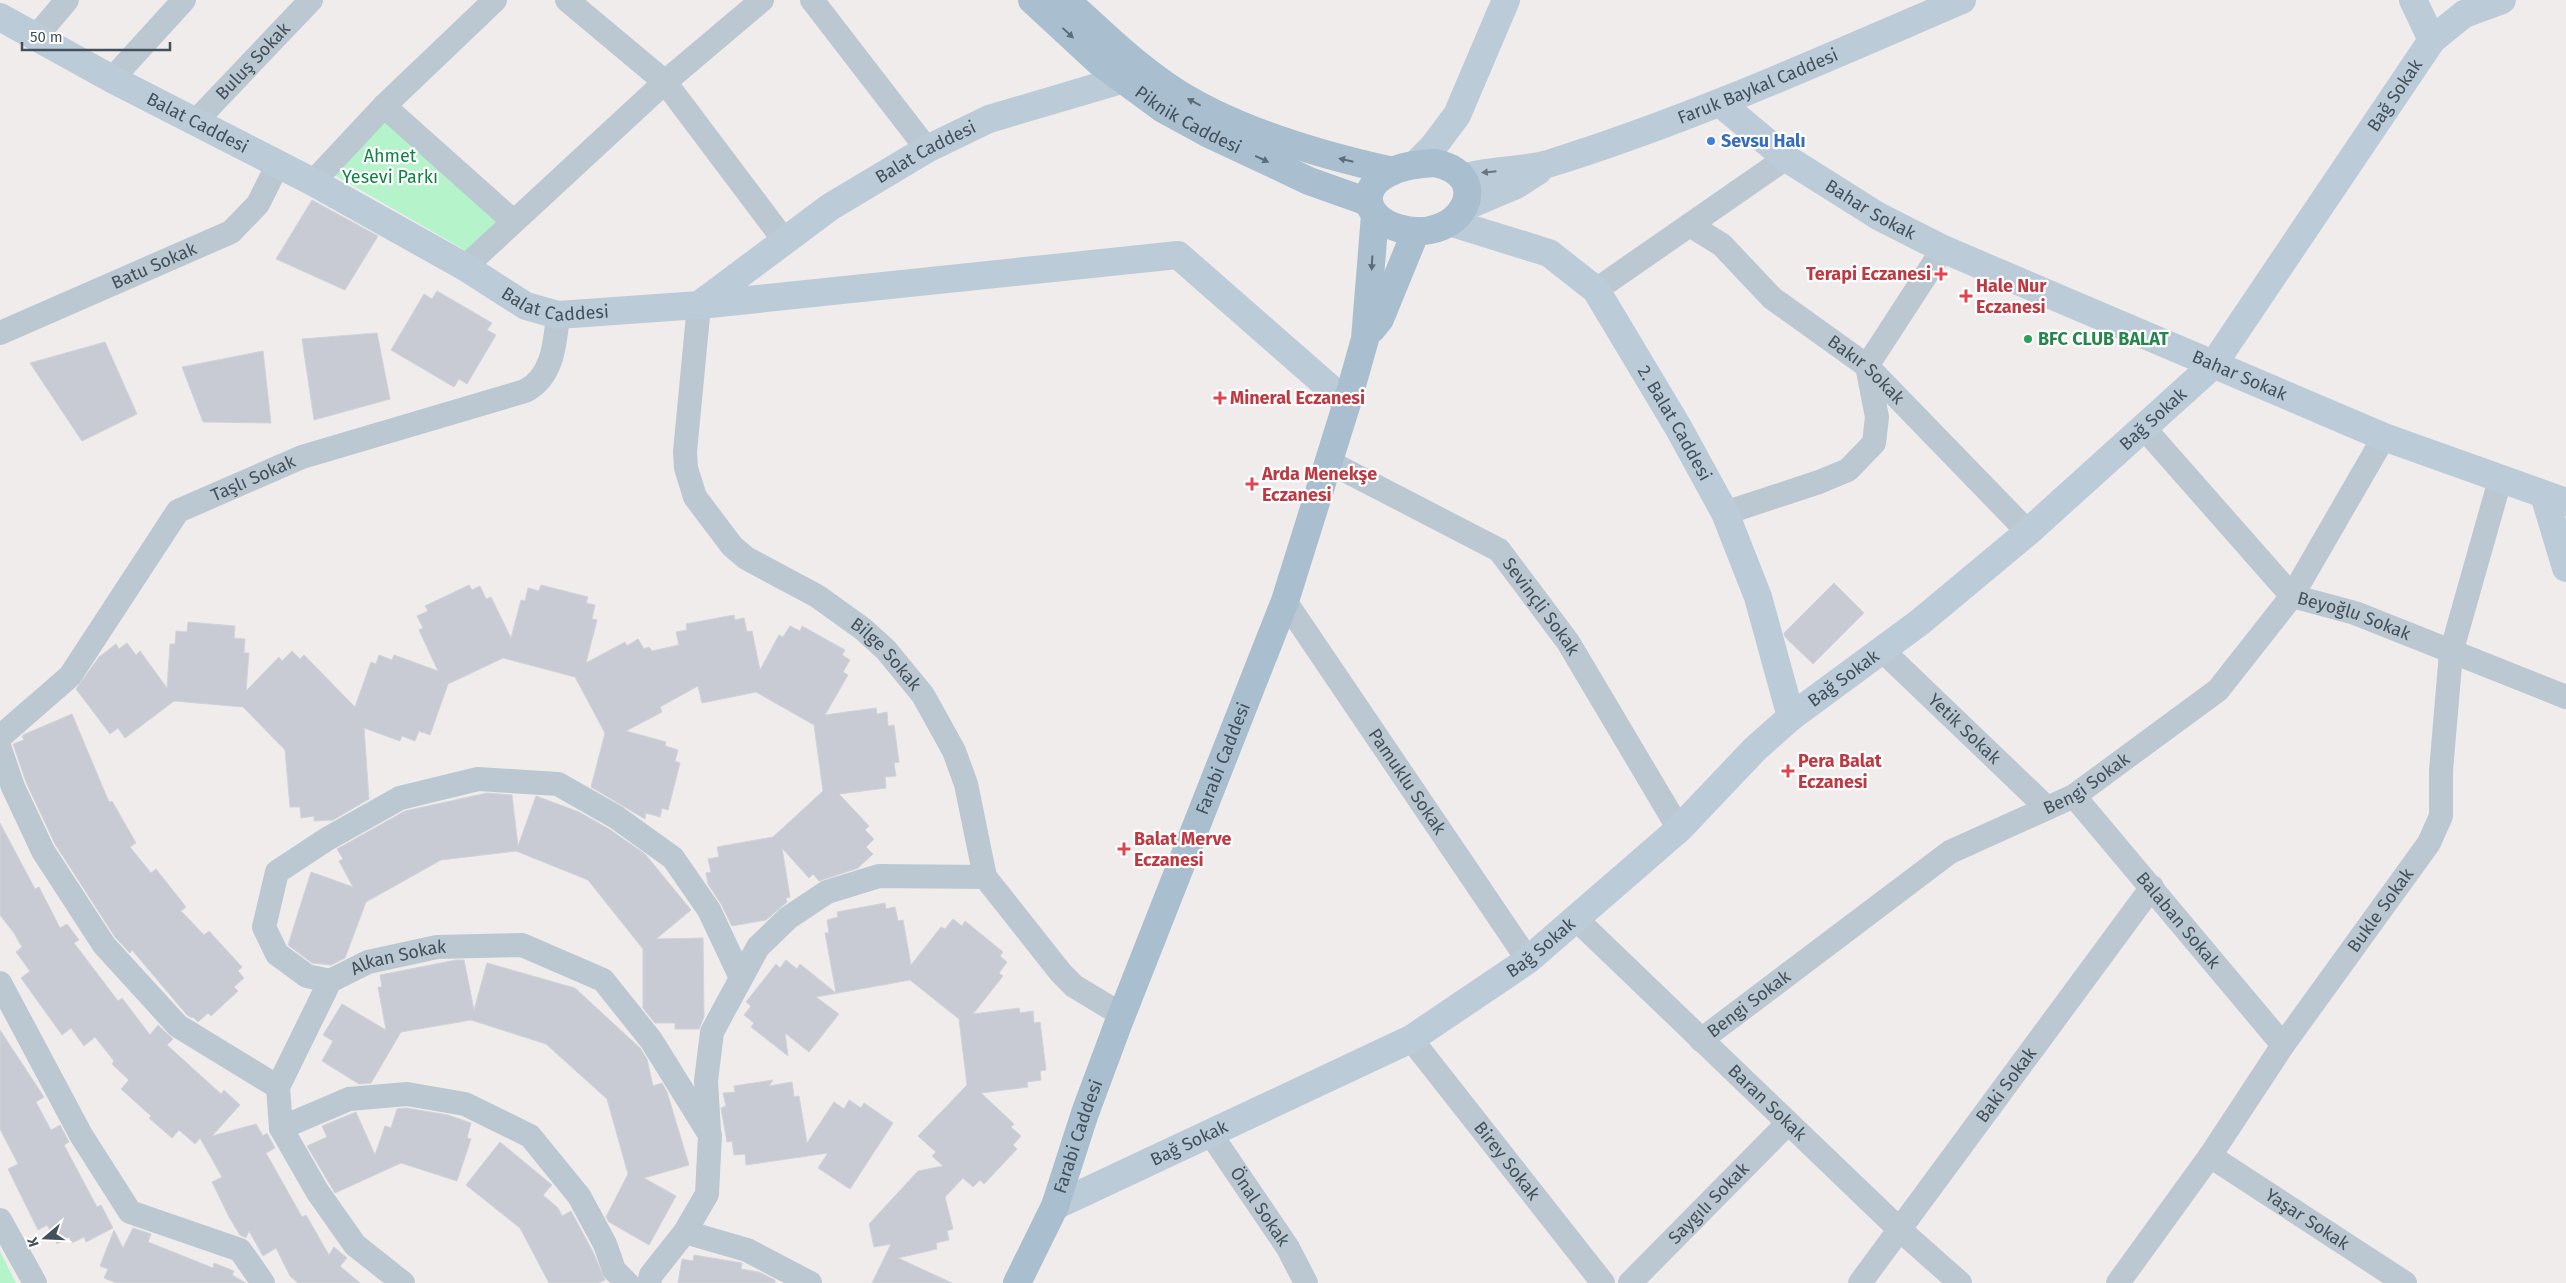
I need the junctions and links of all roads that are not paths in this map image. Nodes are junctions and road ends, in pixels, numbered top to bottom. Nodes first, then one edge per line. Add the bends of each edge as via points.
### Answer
1 (67, 0) edge
2 (184, 0) edge
3 (311, 0) edge
4 (495, 0) edge
5 (568, 0) edge
6 (812, 0) edge
7 (1032, 0) edge
8 (1066, 0) edge
9 (1506, 0) edge
10 (1962, 0) edge
11 (2413, 0) edge
12 (2502, 0) edge
13 (754, 2) edge
14 (0, 17) edge
15 (35, 38) junction
16 (2432, 40) junction
17 (112, 79) junction
18 (1121, 80) junction
19 (665, 82) junction
20 (1720, 103) junction
21 (384, 106) junction
22 (1457, 115) junction
23 (195, 122) junction
24 (927, 149) junction
25 (1786, 158) junction
26 (1550, 163) junction
27 (278, 164) junction
28 (1404, 168) junction
29 (1459, 174) junction
30 (313, 182) junction
31 (1371, 208) junction
32 (1458, 215) junction
33 (513, 222) junction
34 (1690, 224) junction
35 (1416, 231) junction
36 (784, 240) junction
37 (1943, 249) junction
38 (465, 268) junction
39 (1596, 290) junction
40 (699, 305) junction
41 (558, 315) junction
42 (0, 333) edge
43 (1365, 338) junction
44 (2212, 365) junction
45 (1867, 366) junction
46 (1347, 403) junction
47 (2144, 428) junction
48 (2384, 437) junction
49 (1329, 462) junction
50 (2500, 480) junction
51 (2555, 498) edge
52 (1724, 513) junction
53 (2028, 532) junction
54 (2566, 568) edge
55 (2292, 596) junction
56 (1285, 601) junction
57 (1882, 650) junction
58 (2451, 653) junction
59 (2566, 697) edge
60 (1791, 717) junction
61 (0, 737) edge
62 (0, 749) edge
63 (2074, 796) junction
64 (2047, 808) junction
65 (1679, 829) junction
66 (985, 878) junction
67 (2152, 887) junction
68 (1576, 919) junction
69 (1528, 960) junction
70 (741, 978) junction
71 (330, 981) junction
72 (0, 983) edge
73 (1122, 1015) junction
74 (1411, 1039) junction
75 (1701, 1040) junction
76 (2284, 1045) junction
77 (278, 1087) junction
78 (1788, 1123) junction
79 (282, 1128) junction
80 (1210, 1133) junction
81 (710, 1135) junction
82 (2210, 1156) junction
83 (1055, 1206) junction
84 (0, 1220) edge
85 (1899, 1229) junction
86 (685, 1232) junction
87 (34, 1283) edge
88 (263, 1283) edge
89 (403, 1283) edge
90 (627, 1283) edge
91 (649, 1283) edge
92 (810, 1283) edge
93 (1017, 1283) edge
94 (1306, 1283) edge
95 (1603, 1283) edge
96 (1630, 1283) edge
97 (1860, 1283) edge
98 (1960, 1283) edge
99 (2118, 1283) edge
100 (2405, 1283) edge

1 - 15 street
2 - 17 street
3 - 23 street, Buluş Sokak
4 - 21 street
5 - 19 street
6 - 24 street
7 -> 18 main road, Piknik Caddesi
28 -> 8 main road, Piknik Caddesi via 1333,157 1213,113 1148,73
9 - 22 street
10 - 20 street, Faruk Baykal Caddesi
11 - 16 street
12 - 16 street, Bağ Sokak via 2464,14
13 - 19 street
14 - 15 street, Balat Caddesi
15 - 17 street, Balat Caddesi
16 - 44 street, Bağ Sokak
17 - 23 street, Balat Caddesi
18 - 24 street, Balat Caddesi via 989,120
18 -> 31 main road, Piknik Caddesi via 1163,110 1200,130
19 - 33 street
19 - 36 street
20 - 25 street, Bahar Sokak
20 - 26 street, Faruk Baykal Caddesi
21 - 30 street
21 - 33 street
22 - 28 street via 1433,147
22 - 29 street
23 - 27 street, Balat Caddesi
24 - 36 street, Balat Caddesi via 830,207
25 - 34 street
25 - 37 street, Bahar Sokak via 1878,216
26 -> 29 street via 1510,171
26 - 32 street
27 - 30 street, Balat Caddesi
27 - 42 street, Batu Sokak via 258,204 231,232
28 - 29 main road via 1435,163 1446,165
28 - 31 main road via 1376,181 1369,194
29 - 32 main road via 1467,190
30 - 38 street, Balat Caddesi
31 - 35 main road via 1384,222
31 -> 43 main road
32 - 35 main road via 1433,230
32 - 39 street, 2. Balat Caddesi via 1549,252
33 - 38 street
34 - 39 street
34 - 45 street, Bakır Sokak via 1722,245 1772,298
35 - 43 main road via 1380,319
36 - 40 street, Balat Caddesi
37 - 44 street, Bahar Sokak
37 - 45 street
38 - 41 street, Balat Caddesi via 526,306
39 - 52 street, 2. Balat Caddesi via 1678,427
40 - 41 street, Balat Caddesi
40 - 46 street via 1178,255
40 - 66 street, Bilge Sokak via 684,452 695,497 738,552 838,610 869,634 905,672 935,714 954,751 973,811
41 - 61 street, Taşlı Sokak via 547,370 535,386 526,391 302,457 178,511 70,676
43 - 46 main road, Farabi Caddesi
44 - 47 street, Bağ Sokak
44 - 48 street, Bahar Sokak
45 - 52 street via 1877,417 1874,444 1848,470
45 - 53 street, Bakır Sokak
46 - 49 main road, Farabi Caddesi
47 - 53 street, Bağ Sokak
47 - 55 street, Beyoğlu Sokak
48 - 50 street, Bahar Sokak
48 - 55 street, Bengi Sokak
49 - 56 main road, Farabi Caddesi
49 - 65 street, Sevinçli Sokak via 1499,550 1568,642
50 - 51 street, Bahar Sokak
50 - 58 street, Bukle Sokak
51 - 54 street
52 - 60 street, 2. Balat Caddesi via 1758,597
53 - 57 street, Bağ Sokak
55 - 58 street, Beyoğlu Sokak via 2355,613
55 - 63 street, Bengi Sokak via 2218,690
56 - 69 street, Pamuklu Sokak
56 - 73 main road, Farabi Caddesi
57 - 60 street, Bağ Sokak
57 - 64 street, Yetik Sokak
58 - 59 street, Beyoğlu Sokak
58 - 76 street, Bukle Sokak via 2441,771 2441,816 2429,843
60 - 65 street, Bağ Sokak via 1755,749
62 - 77 street via 13,787 43,851 104,945 178,1026
63 - 64 street, Bengi Sokak
63 - 67 street, Balaban Sokak
64 - 75 street, Bengi Sokak via 1950,852
65 - 68 street, Bağ Sokak
66 - 70 street via 879,876 827,892 788,918 758,947
66 - 73 street, Bilge Sokak via 1074,986
67 - 76 street, Balaban Sokak
67 - 85 street, Baki Sokak
68 - 69 street, Bağ Sokak
68 - 75 street, Baran Sokak
69 - 74 street, Bağ Sokak
70 - 71 street via 709,910 673,858 616,817 558,784 478,779 400,798 276,872 264,927 277,954 307,976
70 - 81 street via 712,1032 706,1081
71 - 77 street, Alkan Sokak
71 - 81 street, Alkan Sokak via 368,962 437,947 522,945 603,980 651,1040
72 - 88 street via 81,1135 130,1212 240,1250
73 - 83 main road, Farabi Caddesi via 1085,1112
74 - 80 street, Bağ Sokak
74 - 95 street, Birey Sokak
75 - 78 street, Baran Sokak
76 - 82 street, Bukle Sokak
77 - 79 street
78 - 85 street, Baran Sokak
78 - 96 street, Saygılı Sokak
79 - 89 street via 317,1191 355,1245
79 - 90 street via 349,1099 407,1094 465,1104 530,1136 579,1196 605,1244 614,1270
80 - 83 street, Bağ Sokak
80 - 94 street, Önal Sokak via 1288,1248
81 - 86 street via 707,1194
82 - 99 street, Bukle Sokak
82 - 100 street, Yaşar Sokak
83 - 93 main road, Farabi Caddesi
84 - 87 street
85 - 97 street, Baki Sokak
85 - 98 street, Baran Sokak
86 - 91 street via 651,1275
86 - 92 street via 747,1250

